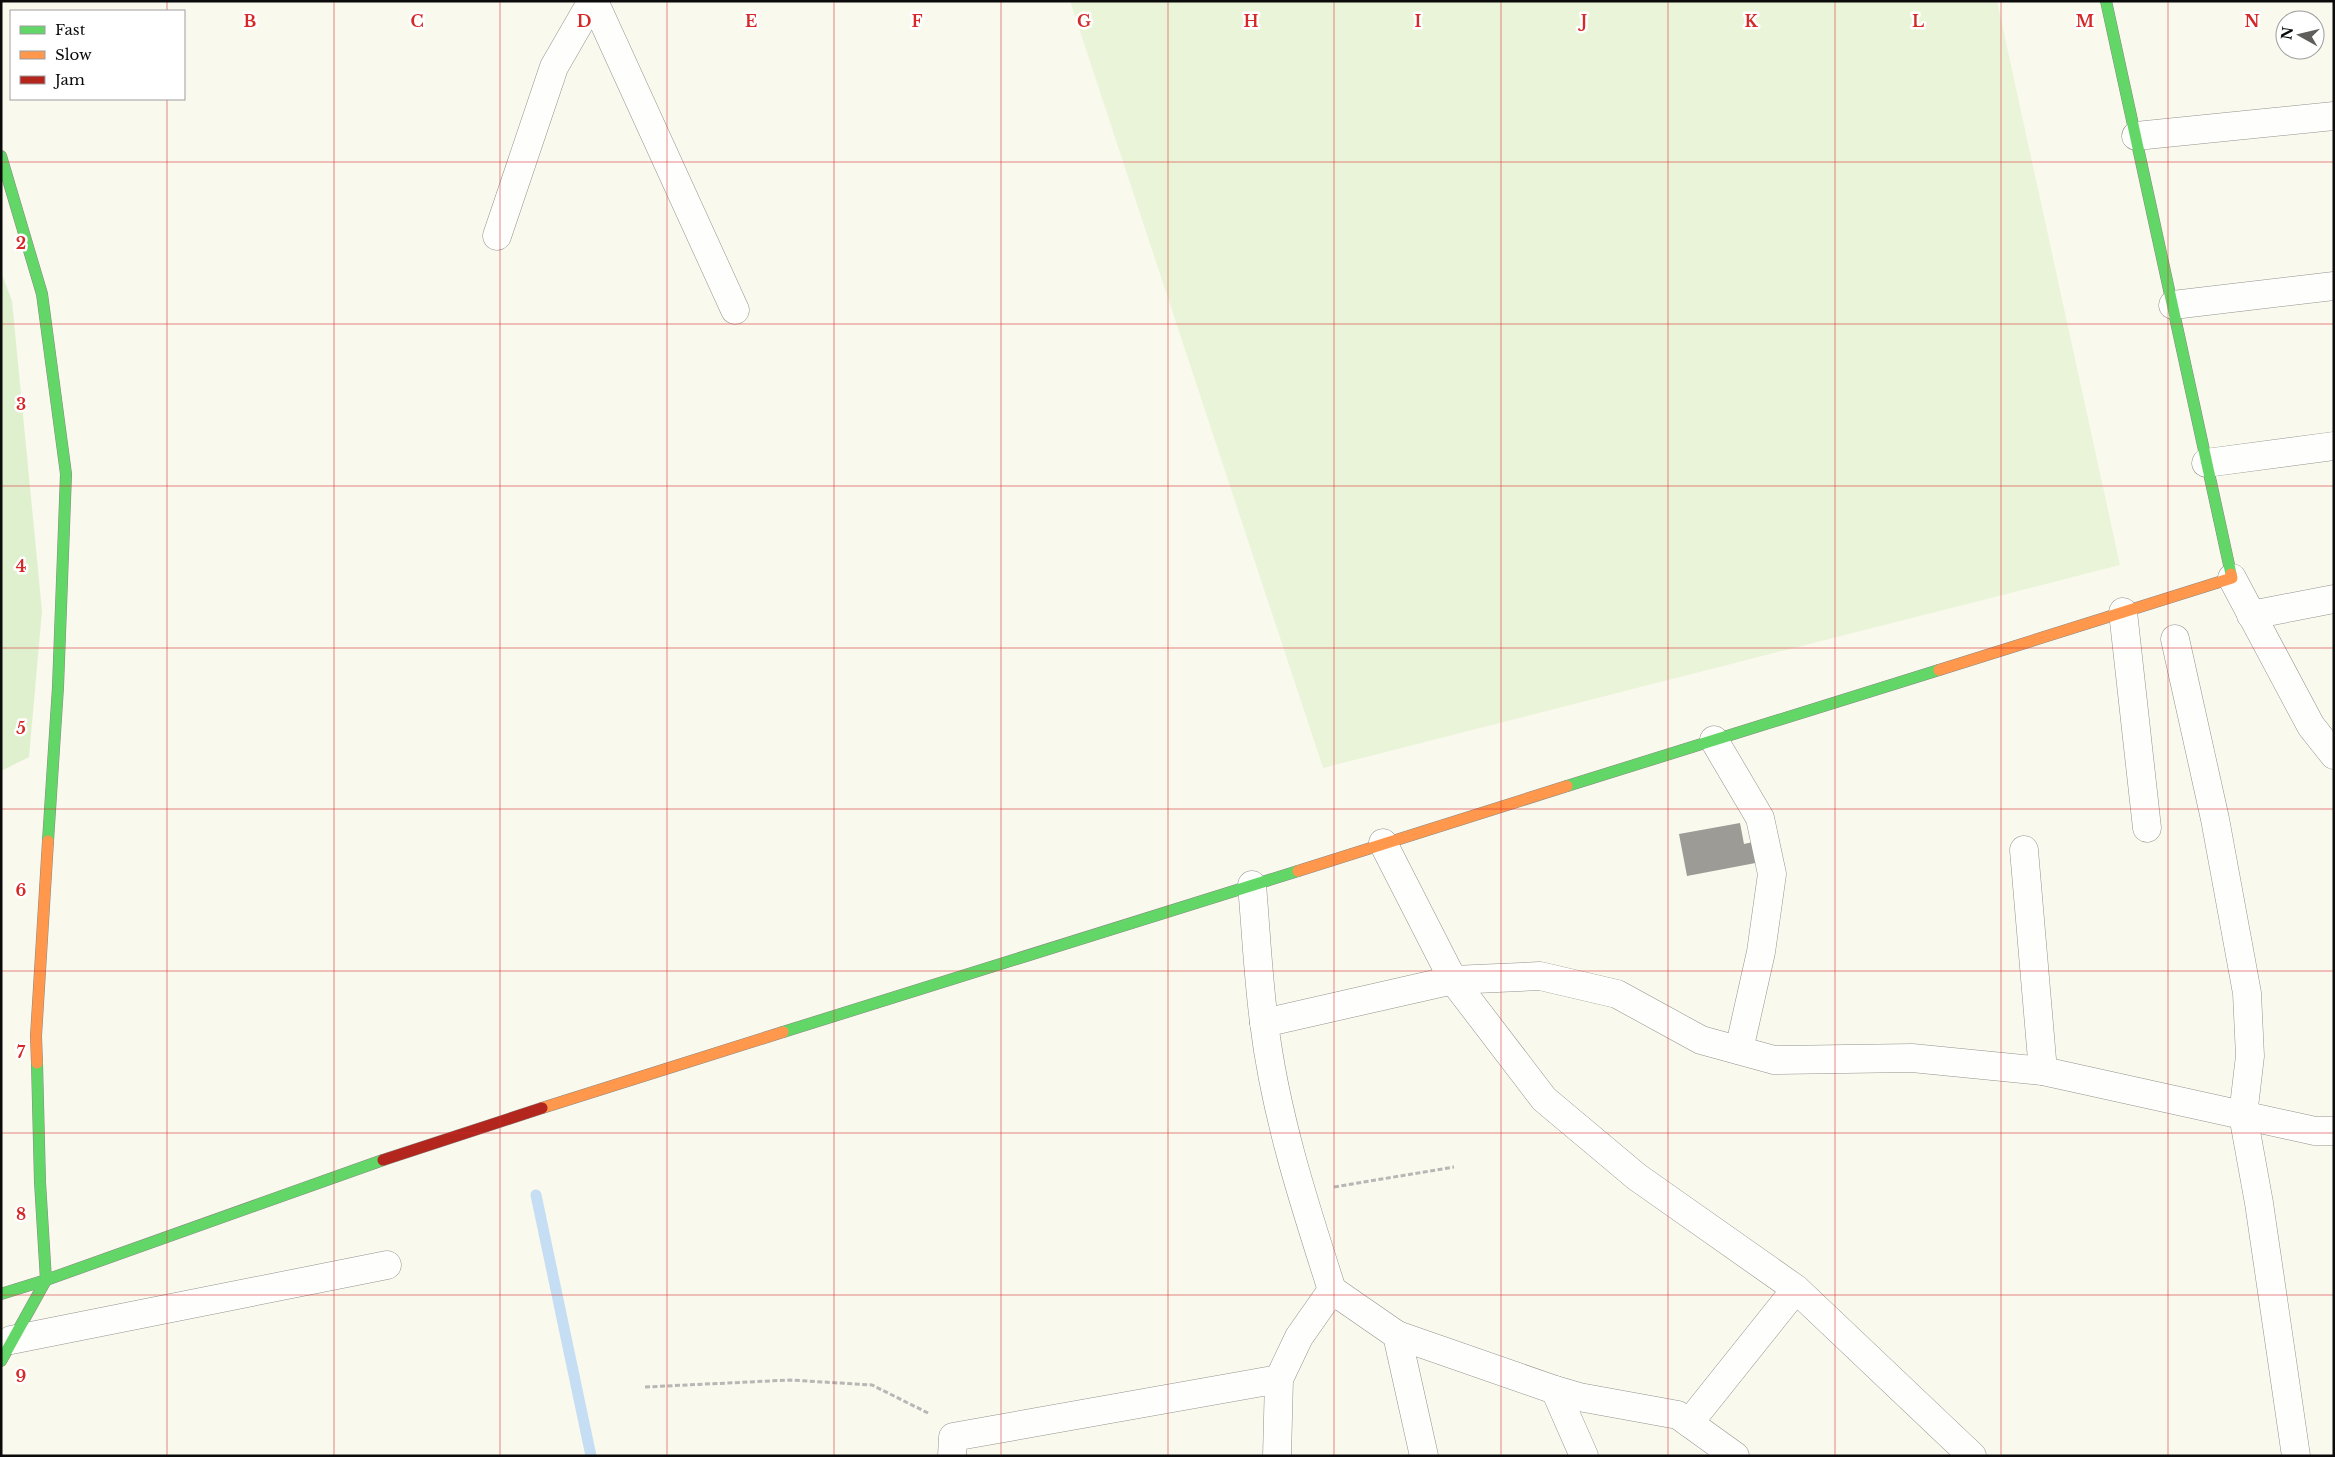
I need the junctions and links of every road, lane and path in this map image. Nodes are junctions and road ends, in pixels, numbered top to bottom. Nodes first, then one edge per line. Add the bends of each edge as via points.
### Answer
1 (593, 1) edge
2 (2110, 1) edge
3 (2106, 2) edge
4 (2334, 116) edge
5 (2136, 136) junction
6 (1, 156) edge
7 (497, 236) dead end
8 (2334, 286) edge
9 (2173, 305) junction
10 (735, 310) dead end
11 (2334, 446) edge
12 (2206, 463) junction
13 (2232, 578) junction
14 (2334, 600) edge
15 (2122, 612) junction
16 (2251, 615) junction
17 (2175, 639) dead end
18 (1714, 740) junction
19 (2334, 755) edge
20 (2147, 828) dead end
21 (1383, 843) junction
22 (2024, 850) dead end
23 (1252, 885) junction
24 (1453, 980) junction
25 (1264, 1023) junction
26 (1739, 1050) junction
27 (2044, 1072) junction
28 (2243, 1115) junction
29 (2334, 1131) edge
30 (1454, 1167) dead end
31 (1301, 1192) junction
32 (387, 1265) dead end
33 (46, 1280) junction
34 (1796, 1289) junction
35 (1332, 1290) junction
36 (1, 1294) edge
37 (1396, 1335) junction
38 (6, 1351) edge
39 (1279, 1379) junction
40 (645, 1387) dead end
41 (1555, 1390) junction
42 (1689, 1423) junction
43 (953, 1446) edge
44 (1277, 1456) edge
45 (1424, 1456) edge
46 (1584, 1456) edge
47 (1735, 1456) edge
48 (1972, 1456) edge
49 (2296, 1456) edge

1 - 7 street via 554,67
1 - 10 street
2 - 3 street
3 - 5 street
4 - 5 street
5 - 9 street
6 - 33 street via 42,294 66,474 58,687 36,1036
8 - 9 street
9 - 12 street
11 - 12 street
12 - 13 street
13 - 15 street
13 - 16 street
14 - 16 street
15 - 18 street
15 - 20 street
16 - 19 street via 2311,726
17 - 28 street via 2215,819 2247,993 2250,1056
18 - 21 street
18 - 26 street via 1760,818 1772,874 1761,952
21 - 23 street
21 - 24 street
22 - 27 street
23 - 25 street
23 - 33 street via 397,1155
24 - 25 street
24 - 26 street via 1540,976 1616,994 1701,1040
24 - 34 street via 1544,1099 1637,1177
25 - 31 street via 1280,1112
26 - 27 street via 1774,1060 1912,1058
27 - 28 street
28 - 29 street via 2315,1131
28 - 49 street
30 - 31 path
31 - 35 street
32 - 38 street
33 - 36 street
33 - 38 street
34 - 42 street
34 - 48 street
35 - 37 street
35 - 39 street via 1299,1337
37 - 41 street
37 - 45 street
39 - 43 street
39 - 44 street
40 - 43 path via 790,1380 872,1385 937,1417
41 - 42 street via 1678,1416
41 - 46 street
42 - 47 street

